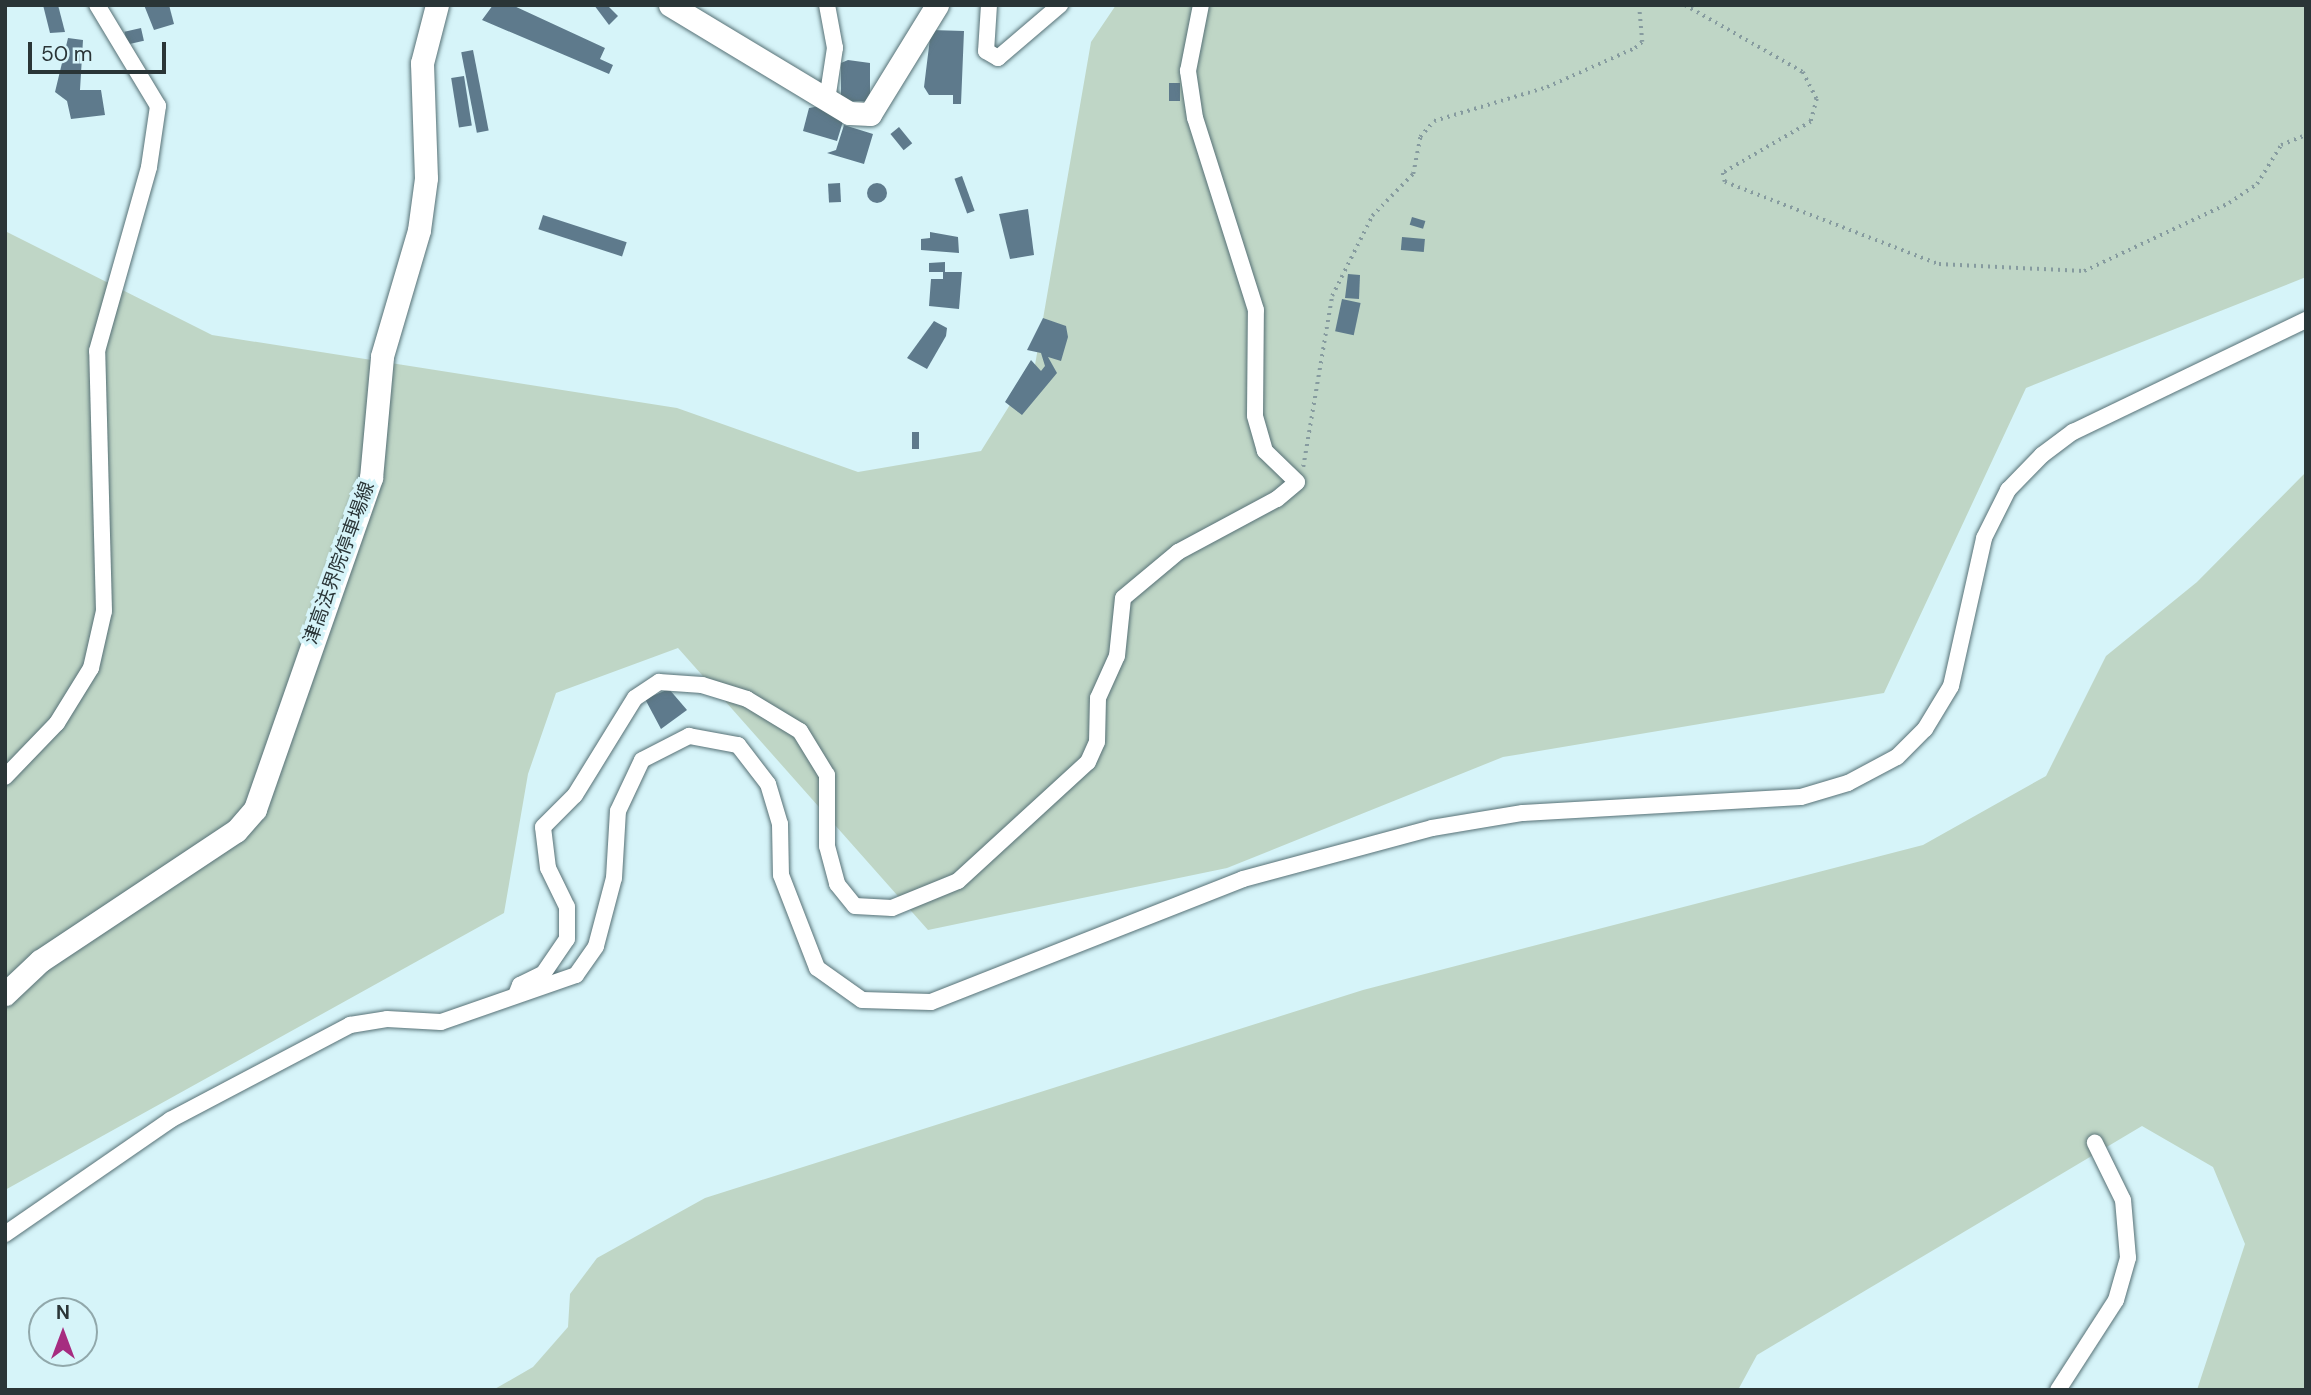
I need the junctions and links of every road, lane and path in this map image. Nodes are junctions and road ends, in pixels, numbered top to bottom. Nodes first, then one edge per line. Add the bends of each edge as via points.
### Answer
1 (97, 5) edge
2 (437, 5) edge
3 (670, 5) edge
4 (827, 5) edge
5 (937, 5) edge
6 (989, 5) edge
7 (1060, 5) edge
8 (1201, 5) edge
9 (1639, 5) edge
10 (1685, 5) edge
11 (827, 100) junction
12 (2306, 135) edge
13 (2306, 320) edge
14 (1297, 482) junction
15 (5, 777) edge
16 (5, 994) edge
17 (515, 998) junction
18 (2095, 1143) dead end
19 (5, 1234) edge
20 (2058, 1390) edge

1 - 15 street via 158,106 149,167 97,351 104,611 84,679 58,723
2 - 16 main road, 津高法界院停車場線 via 422,63 426,178 419,230 382,356 371,478 255,810 236,831 40,961
3 - 11 main road
4 - 11 street via 835,48
5 - 11 main road via 870,114 849,113
6 - 7 street via 986,51 998,58
8 - 14 street via 1188,71 1195,118 1256,310 1255,415 1265,451
9 - 14 path via 1642,42 1634,48 1547,86 1433,121 1420,137 1413,174 1372,216 1332,296 1307,456
10 - 12 path via 1803,72 1817,99 1811,122 1723,173 1725,182 1939,264 2084,271 2229,203 2257,184 2281,145
13 - 17 street via 2073,432 2042,455 2008,491 1984,538 1951,686 1925,729 1897,757 1839,787 1801,797 1522,813 1432,828 1243,879 931,1002 862,1000 817,968 780,875 780,824 768,784 738,745 689,736 642,760 618,811 614,878 596,946 576,975
14 - 17 street via 1277,499 1178,552 1123,598 1117,656 1098,698 1097,742 1088,762 958,881 892,908 855,906 837,884 827,846 827,775 800,731 747,699 702,685 659,682 635,698 575,795 543,827 548,869 567,907 567,939 543,974 520,985
17 - 19 street via 441,1023 387,1019 350,1025 170,1120
18 - 20 street via 2123,1200 2128,1258 2116,1300

